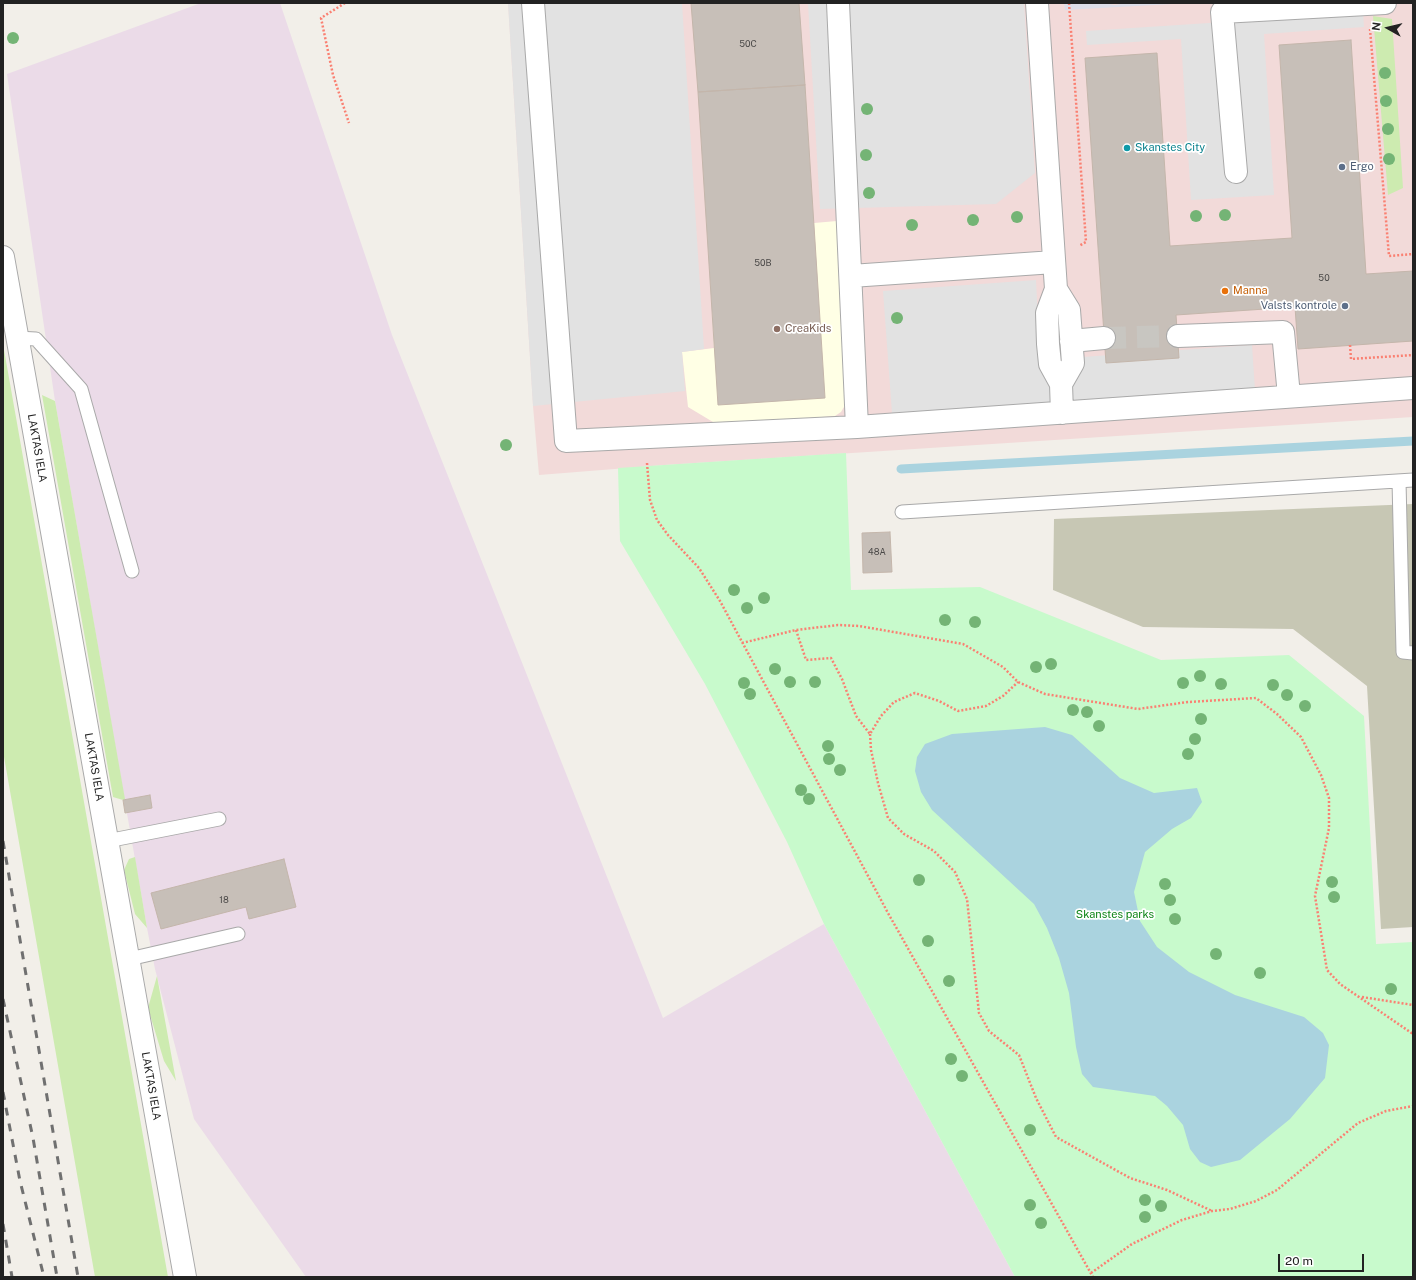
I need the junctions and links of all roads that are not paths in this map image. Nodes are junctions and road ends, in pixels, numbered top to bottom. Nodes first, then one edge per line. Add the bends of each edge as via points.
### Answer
1 (533, 3) edge
2 (838, 3) edge
3 (1037, 3) edge
4 (1377, 4) edge
5 (1236, 172) dead end
6 (3, 257) edge
7 (1054, 262) junction
8 (851, 276) junction
9 (1056, 290) junction
10 (1178, 336) tunnel mouth
11 (17, 338) junction
12 (1104, 338) tunnel mouth
13 (1071, 341) junction
14 (1061, 384) junction
15 (1413, 388) edge
16 (1288, 396) junction
17 (1062, 413) junction
18 (857, 427) junction
19 (1413, 480) edge
20 (1399, 481) junction
21 (902, 512) dead end
22 (132, 571) dead end
23 (1413, 653) edge
24 (219, 819) dead end
25 (108, 842) junction
26 (238, 934) dead end
27 (129, 959) junction
28 (185, 1277) edge

1 - 18 street via 566,441
2 - 8 street
3 - 7 street
4 - 5 street via 1222,12
6 - 11 street, LAKTAS IELA
7 - 8 street
7 - 9 street
8 - 18 street
9 - 13 street via 1069,310
9 - 14 street via 1047,313 1048,344 1050,364
10 - 16 street via 1283,332
11 - 22 lane via 36,339 81,389
11 - 25 street, LAKTAS IELA
12 - 13 street
13 - 14 street via 1073,363
14 - 17 street
15 - 16 street
16 - 17 street
17 - 18 street
19 - 20 lane
20 - 21 lane
20 - 23 lane via 1403,652
24 - 25 lane
25 - 27 street, LAKTAS IELA
26 - 27 lane
27 - 28 street, LAKTAS IELA

